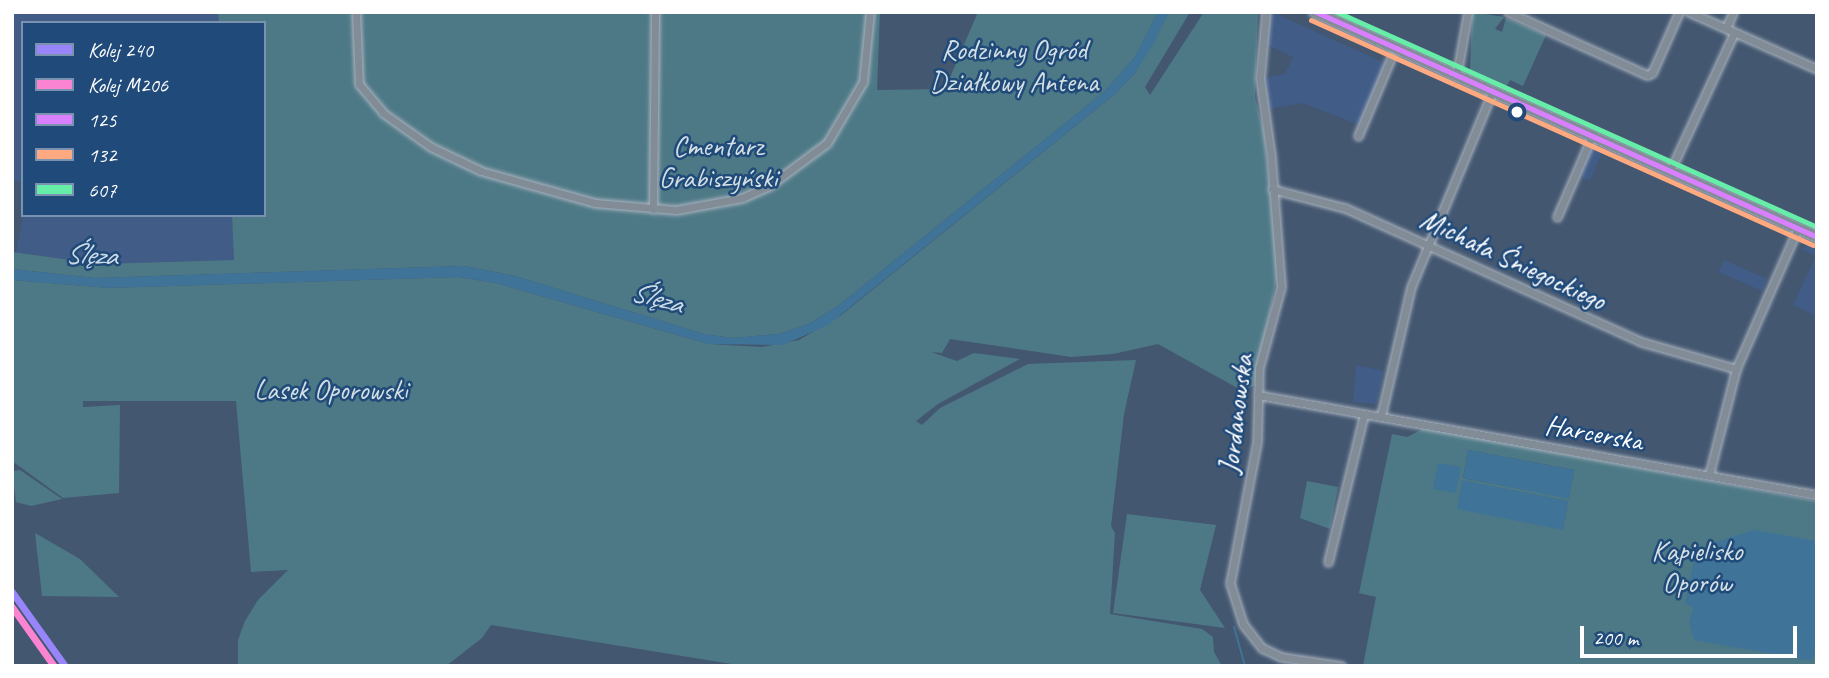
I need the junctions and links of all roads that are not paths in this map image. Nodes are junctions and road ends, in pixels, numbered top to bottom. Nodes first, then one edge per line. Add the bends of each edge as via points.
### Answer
1 (356, 12) edge
2 (655, 12) edge
3 (870, 12) edge
4 (1266, 12) edge
5 (1315, 12) edge
6 (1468, 12) edge
7 (1508, 12) edge
8 (1679, 12) edge
9 (1689, 12) edge
10 (1733, 12) edge
11 (1726, 28) junction
12 (1734, 33) junction
13 (1391, 58) dead end
14 (1817, 69) edge
15 (1457, 73) junction
16 (1493, 90) junction
17 (1358, 136) dead end
18 (1592, 136) junction
19 (1670, 171) junction
20 (1272, 189) junction
21 (653, 209) junction
22 (1557, 217) dead end
23 (1798, 228) junction
24 (1817, 237) edge
25 (1426, 244) junction
26 (1736, 369) junction
27 (1258, 395) junction
28 (1364, 414) junction
29 (1381, 416) junction
30 (1709, 475) junction
31 (1817, 495) edge
32 (1328, 562) dead end
33 (1341, 666) edge

1 - 21 street via 359,84 383,113 431,147 481,171 542,189 595,203
2 - 21 street
3 - 21 street via 866,68 858,98 817,153 785,177 741,198
4 - 20 street, Jordanowska via 1260,78
5 - 15 main road
6 - 15 street
7 - 8 street via 1647,75 1652,73
9 - 11 street
10 - 11 street
11 - 12 street
12 - 14 street
12 - 19 street
13 - 17 street
15 - 16 main road
16 - 18 main road
16 - 25 street
18 - 19 main road
18 - 22 street
19 - 23 main road
20 - 25 street, Michała Śniegockiego via 1335,204
20 - 27 street, Jordanowska via 1281,287 1262,355
23 - 24 main road
23 - 26 street
25 - 26 street, Michała Śniegockiego via 1642,342
25 - 29 street via 1400,328
26 - 30 street
27 - 28 street, Harcerska
27 - 33 street, Jordanowska via 1257,443 1230,576 1236,608 1242,624 1262,648 1281,657
28 - 29 street, Harcerska
28 - 32 street
29 - 30 street, Harcerska
30 - 31 street, Harcerska

